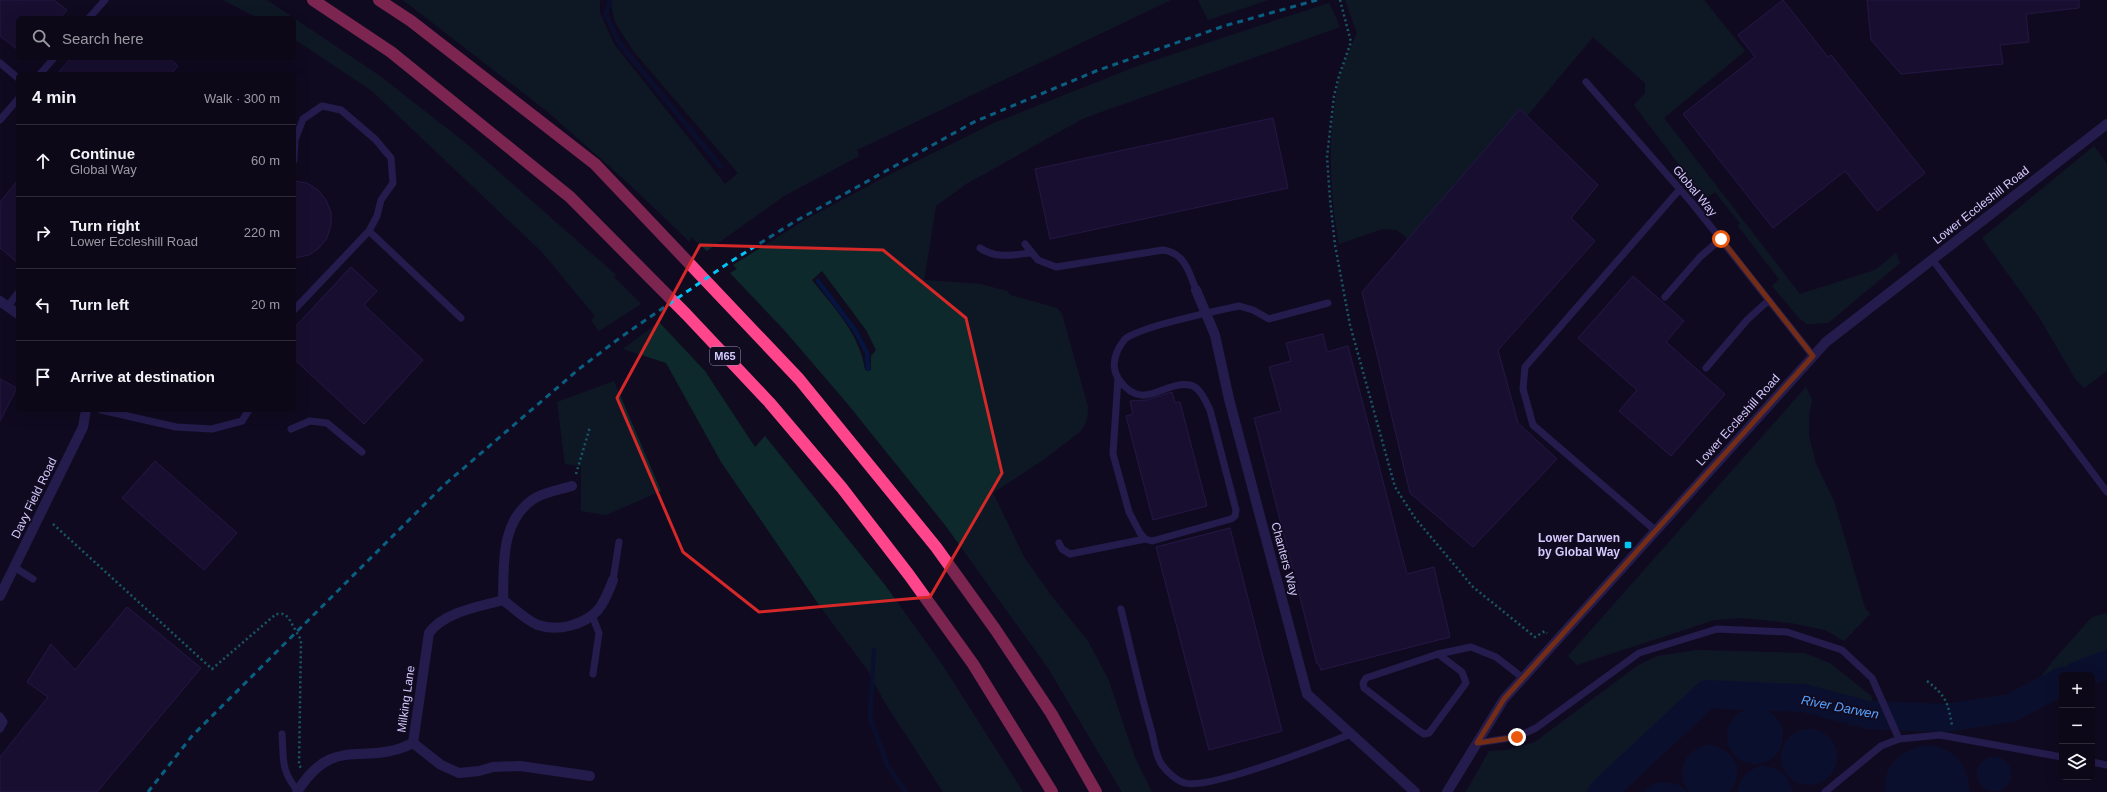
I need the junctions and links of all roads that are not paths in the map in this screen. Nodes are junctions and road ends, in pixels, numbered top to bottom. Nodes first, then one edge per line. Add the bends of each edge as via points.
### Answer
1 (105, 0) edge
2 (313, 0) edge
3 (379, 0) edge
4 (91, 16) edge
5 (52, 60) edge
6 (0, 63) edge
7 (42, 72) edge
8 (16, 76) edge
9 (1586, 82) dead end
10 (16, 101) edge
11 (0, 120) edge
12 (2107, 124) edge
13 (296, 137) edge
14 (1680, 189) junction
15 (369, 231) junction
16 (1721, 239) junction
17 (1025, 244) dead end
18 (980, 248) dead end
19 (1030, 253) junction
20 (1932, 259) junction
21 (1196, 290) joint
22 (16, 295) edge
23 (1665, 297) dead end
24 (1769, 300) junction
25 (4, 303) edge
26 (1328, 303) dead end
27 (296, 308) edge
28 (16, 312) edge
29 (1206, 314) junction
30 (461, 318) dead end
31 (1813, 356) junction
32 (1706, 368) dead end
33 (1118, 378) junction
34 (86, 412) edge
35 (110, 412) edge
36 (248, 412) edge
37 (291, 429) dead end
38 (362, 452) dead end
39 (572, 486) road end
40 (2107, 492) edge
41 (1656, 531) junction
42 (1145, 539) junction
43 (619, 542) dead end
44 (1059, 542) dead end
45 (14, 567) junction
46 (33, 578) dead end
47 (614, 580) joint
48 (0, 596) edge
49 (503, 600) junction
50 (1121, 609) dead end
51 (592, 615) junction
52 (1438, 654) junction
53 (593, 674) dead end
54 (1523, 678) junction
55 (0, 716) edge
56 (0, 729) edge
57 (282, 734) dead end
58 (1351, 734) junction
59 (1899, 739) junction
60 (413, 743) junction
61 (1477, 743) junction
62 (2059, 756) edge
63 (2095, 763) edge
64 (2107, 765) edge
65 (590, 776) dead end
66 (297, 791) edge
67 (1052, 792) edge
68 (1096, 792) edge
69 (1415, 792) edge
70 (1447, 792) edge
71 (1825, 792) edge

1 - 4 lane
2 - 67 highway, M65 via 391,52 570,197 758,391 842,488 909,575 973,664
3 - 68 highway via 411,21 595,164 799,379 945,559 1051,713
5 - 7 lane
6 - 8 lane
9 - 14 lane, Global Way
10 - 11 lane
12 - 20 street, Lower Eccleshill Road
13 - 15 lane via 303,119 322,106 341,110 375,139 391,158 393,183 381,200 377,216
14 - 16 lane, Global Way
14 - 41 lane via 1525,367 1523,389 1533,425
15 - 27 lane
15 - 30 lane
16 - 23 lane via 1700,257
16 - 24 lane, Global Way
17 - 19 lane
18 - 19 lane via 990,255 1000,256
19 - 21 lane via 1046,264 1056,267 1163,250 1172,251 1180,256
20 - 31 street, Lower Eccleshill Road via 1826,342
20 - 40 lane
21 - 29 street, Chanters Way
22 - 25 lane
24 - 31 lane, Global Way
24 - 32 lane
25 - 28 street
26 - 29 lane via 1269,319 1239,306
29 - 33 lane via 1143,331 1126,339 1118,347 1115,357 1114,368
29 - 58 street, Chanters Way via 1215,336 1307,694
31 - 41 street, Lower Eccleshill Road
33 - 42 lane via 1113,454 1129,512
33 - 42 lane via 1124,387 1144,395 1183,385 1190,385 1198,390 1210,410 1236,510 1235,516 1225,521 1163,539
34 - 45 street, Davy Field Road via 83,427
35 - 36 lane via 176,427 212,429 242,421
37 - 38 lane via 310,421 327,423
39 - 49 street via 541,495 519,512 505,545
41 - 54 street, Lower Eccleshill Road
42 - 44 lane via 1070,554 1062,549
43 - 47 lane
45 - 46 lane
45 - 48 street, Davy Field Road
47 - 51 street via 606,598
49 - 51 street via 528,620 553,628 579,622
49 - 60 street, Milking Lane via 444,619 434,625 429,633
50 - 58 lane via 1146,715 1161,764 1172,776 1185,783 1197,784 1303,754
51 - 53 lane via 599,633
52 - 52 lane via 1462,672 1466,683 1429,733 1424,734 1418,730 1364,688 1366,678
52 - 54 lane via 1470,647 1496,657
54 - 61 street, Lower Eccleshill Road via 1504,699
55 - 56 lane via 4,722
57 - 66 lane via 285,772
58 - 69 street, Chanters Way
59 - 61 lane via 1872,678 1842,650 1788,632 1717,629 1639,653 1536,728 1517,737
59 - 62 lane via 1940,735
59 - 71 lane via 1881,746
60 - 65 street via 441,765 459,773 493,767 520,766
60 - 66 street, Milking Lane via 390,751 339,755 316,767
61 - 70 street, Lower Eccleshill Road
63 - 64 lane

